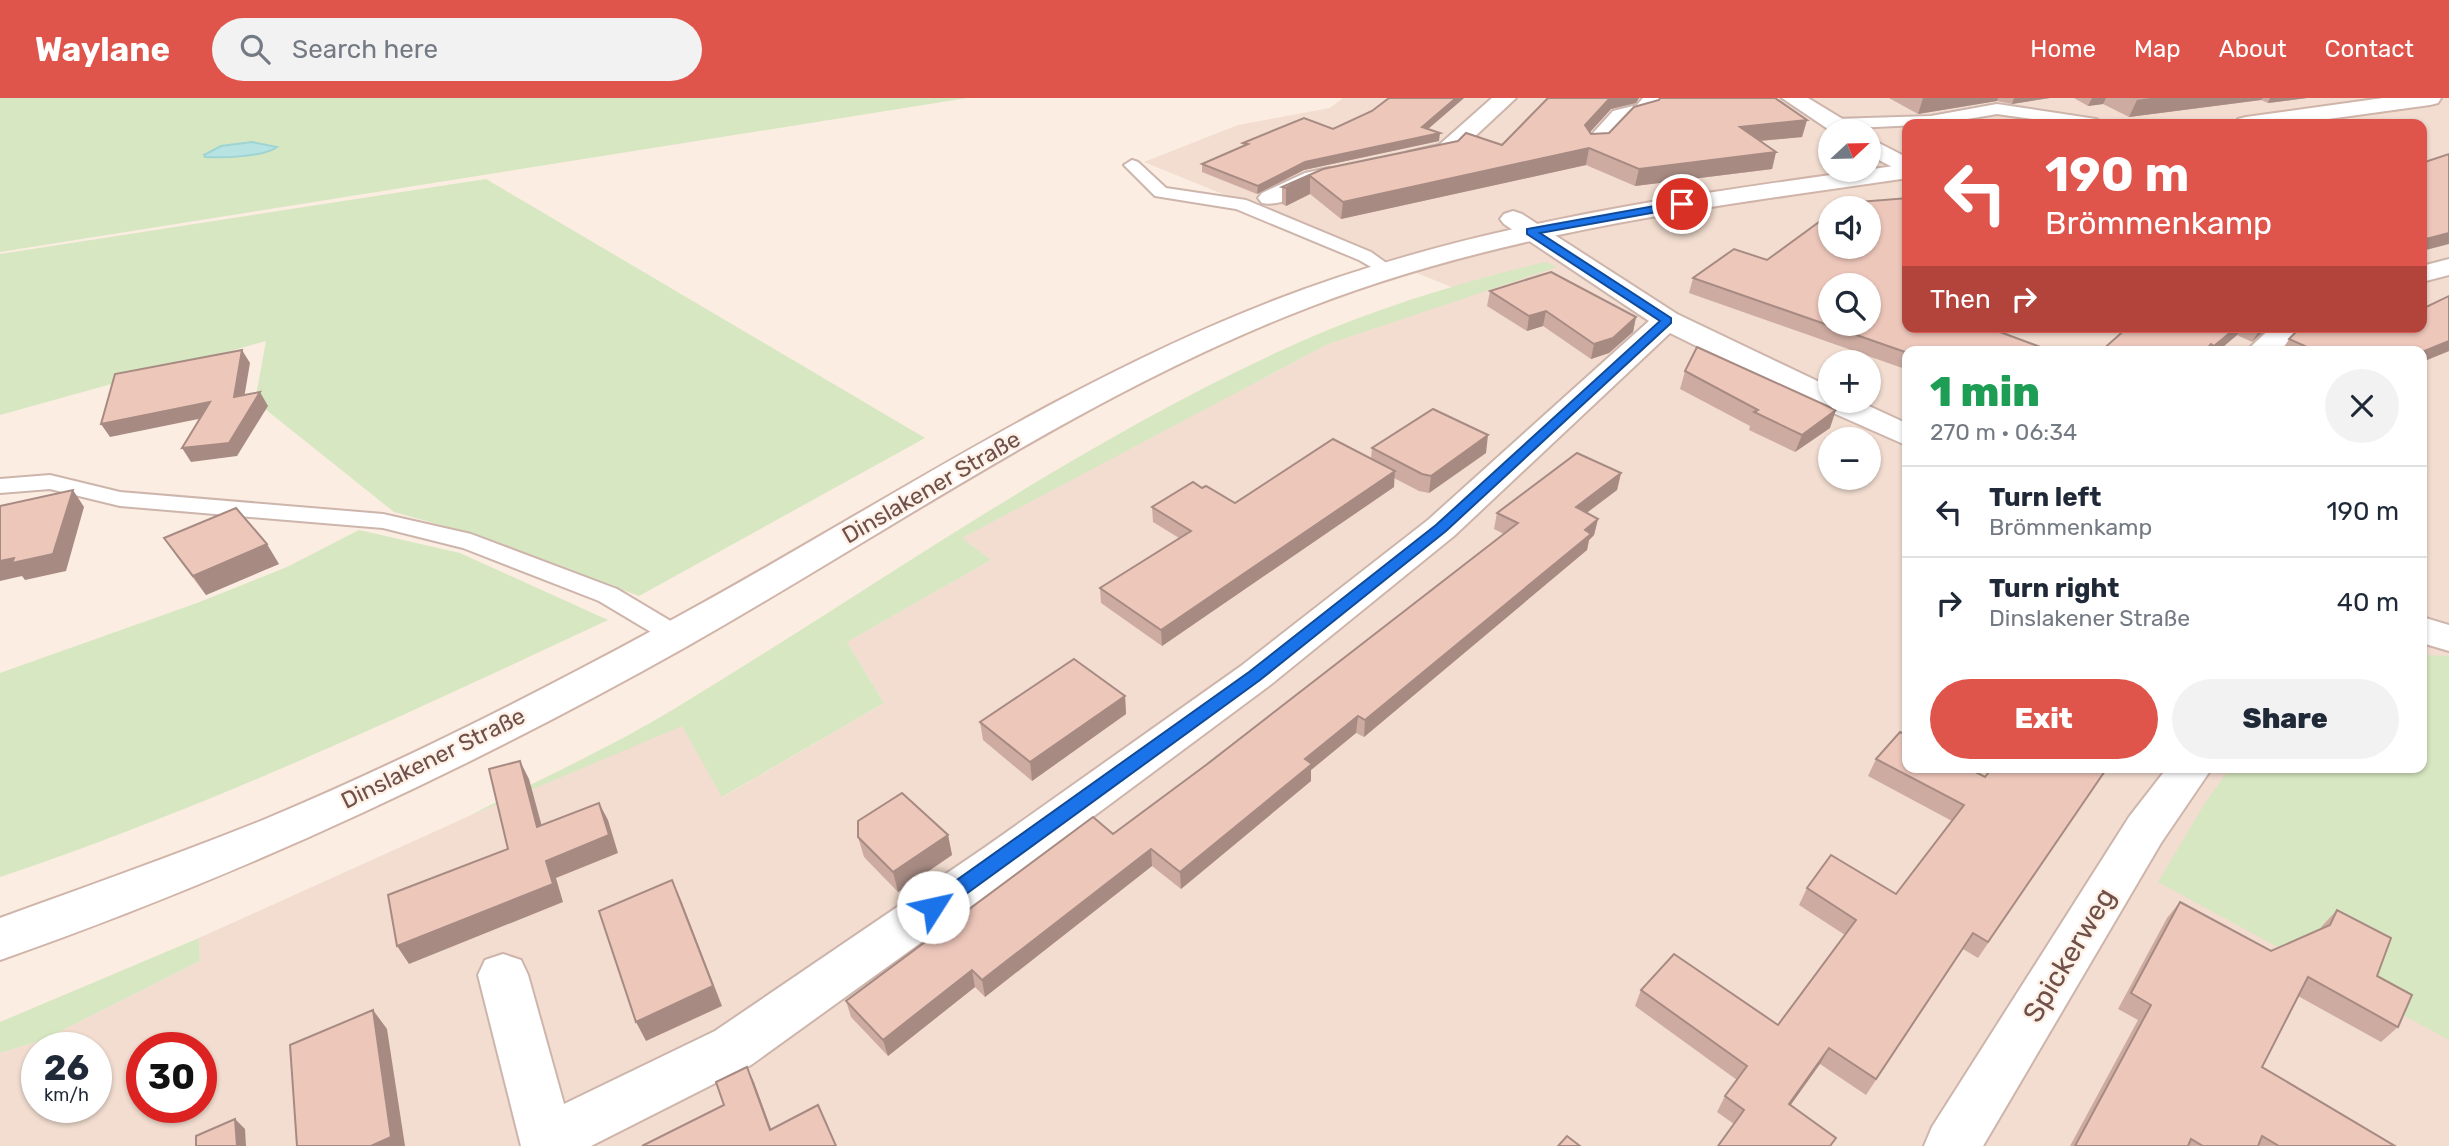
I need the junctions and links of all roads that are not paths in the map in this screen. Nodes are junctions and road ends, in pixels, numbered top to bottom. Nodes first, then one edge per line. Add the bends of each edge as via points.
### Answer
1 (1504, 98) edge
2 (1654, 98) edge
3 (1793, 98) edge
4 (2430, 98) edge
5 (1826, 119) edge
6 (1942, 119) edge
7 (2063, 119) edge
8 (2281, 119) edge
9 (1902, 123) edge
10 (1881, 125) edge
11 (1596, 142) edge
12 (1881, 153) edge
13 (1394, 162) edge
14 (1132, 165) dead end
15 (1902, 166) edge
16 (1354, 170) edge
17 (1902, 171) edge
18 (1270, 198) dead end
19 (1522, 225) junction
20 (2449, 267) edge
21 (1387, 270) junction
22 (2427, 273) edge
23 (1667, 320) junction
24 (2283, 333) edge
25 (2267, 346) edge
26 (1818, 393) edge
27 (1859, 413) edge
28 (1902, 433) edge
29 (0, 486) edge
30 (2427, 631) edge
31 (675, 635) junction
32 (2449, 638) edge
33 (2187, 773) edge
34 (0, 939) edge
35 (503, 975) dead end
36 (548, 1143) edge
37 (1952, 1146) edge

1 - 13 street via 1447,150
2 - 11 street via 1644,110 1621,116
3 - 5 street
4 - 8 street
6 - 7 lane via 1997,109
9 - 10 lane
12 - 15 street
14 - 21 lane via 1161,192 1240,204
16 - 18 street via 1314,178
17 - 19 street, Dinslakener Straße
19 - 21 street, Dinslakener Straße
19 - 23 street
20 - 22 street
21 - 31 street, Dinslakener Straße via 1172,354 1028,431
23 - 26 street
23 - 36 street via 1441,528 1255,676 733,1048
24 - 25 street
27 - 28 street
29 - 31 lane via 50,482 120,499 383,521 471,542 546,571 608,596
30 - 32 street
31 - 34 street, Dinslakener Straße via 365,794
33 - 37 street, Spickerweg via 2145,830
35 - 36 street

